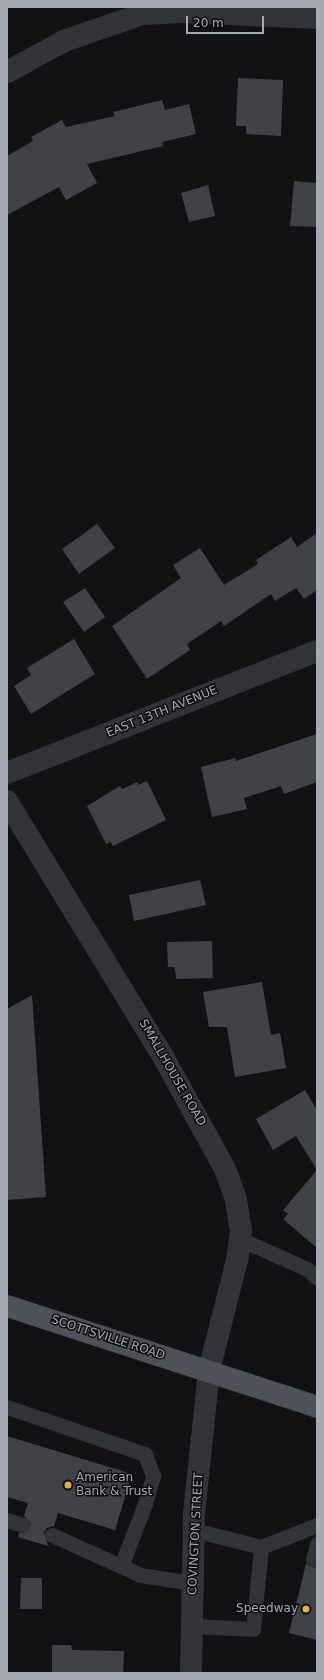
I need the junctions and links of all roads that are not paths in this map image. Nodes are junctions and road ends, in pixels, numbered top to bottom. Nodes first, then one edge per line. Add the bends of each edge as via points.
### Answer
1 (140, 11) edge
2 (317, 18) edge
3 (7, 72) edge
4 (317, 651) edge
5 (7, 773) edge
6 (7, 801) edge
7 (240, 1239) junction
8 (317, 1278) edge
9 (7, 1306) edge
10 (209, 1371) junction
11 (7, 1407) edge
12 (317, 1407) edge
13 (7, 1520) edge
14 (22, 1525) dead end
15 (317, 1525) edge
16 (194, 1530) junction
17 (52, 1535) dead end
18 (317, 1544) edge
19 (261, 1547) junction
20 (317, 1560) edge
21 (120, 1566) junction
22 (193, 1583) junction
23 (192, 1626) junction
24 (191, 1673) edge

1 - 2 street
1 - 3 street via 64,41
4 - 5 street, EAST 13TH AVENUE
6 - 7 street, SMALLHOUSE ROAD via 208,1134 236,1200
7 - 8 lane via 308,1269
7 - 10 street, SMALLHOUSE ROAD via 233,1280
9 - 10 main road, SCOTTSVILLE ROAD
10 - 12 main road, SCOTTSVILLE ROAD
10 - 16 street, COVINGTON STREET
11 - 21 lane via 145,1454 153,1476 145,1504
13 - 14 lane
15 - 19 lane
16 - 19 lane
16 - 22 street, COVINGTON STREET
17 - 21 lane
18 - 20 lane via 313,1559
19 - 23 lane via 252,1629
21 - 22 lane via 140,1575
22 - 23 street, COVINGTON STREET
23 - 24 street, COVINGTON STREET

